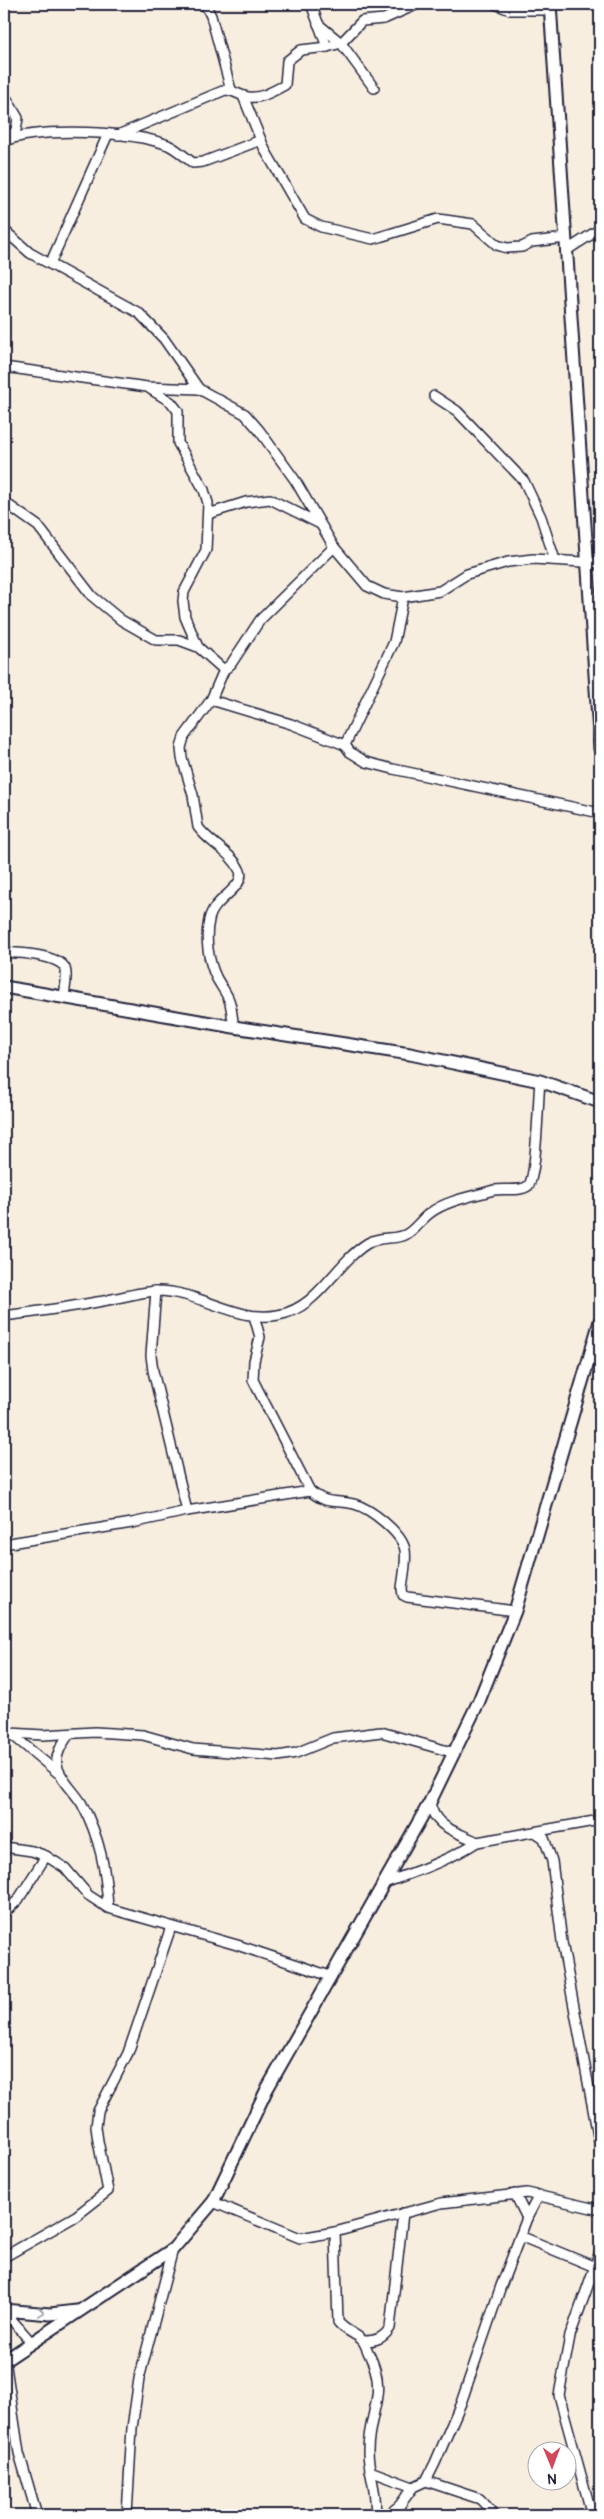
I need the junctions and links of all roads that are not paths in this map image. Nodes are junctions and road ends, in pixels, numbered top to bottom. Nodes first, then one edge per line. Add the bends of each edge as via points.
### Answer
1 (205, 4) edge
2 (311, 4) edge
3 (418, 4) edge
4 (495, 4) edge
5 (550, 7) edge
6 (318, 24) junction
7 (341, 43) junction
8 (327, 47) junction
9 (374, 88) dead end
10 (231, 90) junction
11 (4, 94) edge
12 (243, 96) junction
13 (108, 134) junction
14 (118, 135) junction
15 (5, 140) edge
16 (262, 140) junction
17 (4, 230) edge
18 (600, 230) edge
19 (566, 238) junction
20 (567, 250) junction
21 (50, 264) junction
22 (4, 367) edge
23 (147, 387) junction
24 (199, 389) junction
25 (434, 396) dead end
26 (4, 502) edge
27 (208, 514) junction
28 (320, 524) junction
29 (334, 547) junction
30 (555, 560) junction
31 (588, 562) junction
32 (600, 563) edge
33 (403, 597) junction
34 (198, 647) junction
35 (224, 670) junction
36 (211, 700) junction
37 (345, 745) junction
38 (600, 749) edge
39 (600, 813) edge
40 (4, 953) edge
41 (4, 987) edge
42 (64, 996) junction
43 (234, 1027) junction
44 (540, 1081) junction
45 (600, 1102) edge
46 (156, 1291) junction
47 (4, 1316) edge
48 (254, 1316) junction
49 (600, 1321) edge
50 (310, 1491) junction
51 (187, 1511) junction
52 (4, 1544) edge
53 (515, 1611) junction
54 (7, 1731) edge
55 (70, 1734) junction
56 (455, 1753) junction
57 (58, 1773) junction
58 (430, 1802) junction
59 (600, 1820) edge
60 (535, 1832) junction
61 (477, 1842) junction
62 (4, 1847) edge
63 (46, 1856) junction
64 (382, 1884) junction
65 (108, 1908) junction
66 (4, 1913) edge
67 (171, 1927) junction
68 (330, 1976) junction
69 (600, 2147) edge
70 (515, 2194) junction
71 (539, 2194) junction
72 (212, 2202) junction
73 (600, 2210) edge
74 (403, 2213) junction
75 (527, 2218) junction
76 (335, 2232) junction
77 (520, 2236) junction
78 (173, 2249) junction
79 (600, 2252) edge
80 (4, 2257) edge
81 (595, 2267) junction
82 (4, 2311) edge
83 (78, 2311) junction
84 (363, 2341) junction
85 (32, 2342) junction
86 (4, 2360) edge
87 (370, 2471) junction
88 (426, 2481) junction
89 (413, 2487) junction
90 (37, 2515) edge
91 (127, 2515) edge
92 (375, 2515) edge
93 (388, 2515) edge
94 (495, 2515) edge
95 (592, 2515) edge

1 - 10 street
2 - 6 street
3 - 7 street via 384,19 362,21
4 - 5 street via 510,10
5 - 19 street
6 - 7 street
6 - 8 street
7 - 8 street
7 - 9 street
8 - 12 street via 301,50 291,56 287,61 286,85 258,98
10 - 12 street
10 - 14 street
11 - 15 street via 18,118 16,130
12 - 16 street
13 - 14 street
13 - 15 street via 86,131
13 - 21 street
14 - 16 street via 171,146 193,163
16 - 19 street via 299,211 311,224 373,239 438,219 473,224 497,245 507,248
17 - 21 street
18 - 20 street
19 - 20 street
20 - 31 street
21 - 24 street via 139,313 164,339
22 - 23 street
23 - 24 street
23 - 27 street via 171,402 178,411 178,443 204,490
24 - 28 street via 245,414 295,480
25 - 30 street via 457,411 524,481 541,517
26 - 34 street via 38,526 92,596 121,620 156,640 179,640
27 - 28 street via 246,502 270,499
27 - 34 street via 206,550 186,587 183,601 185,617
28 - 29 street
29 - 33 street via 367,586 384,594
29 - 35 street via 260,620
30 - 31 street
30 - 33 street via 494,565 467,574 440,590
31 - 32 street
31 - 38 street
33 - 37 street via 394,642
34 - 35 street
35 - 36 street
36 - 37 street
36 - 43 street via 190,727 181,748 198,828 232,858 240,873 236,887 212,908 207,934 210,962 230,1001
37 - 39 street via 366,762 384,767
40 - 42 street via 43,956 58,962 66,975
41 - 42 street
42 - 43 street
43 - 44 street via 410,1054
44 - 45 street
44 - 48 street via 536,1148 528,1186 498,1189 438,1208 404,1236 368,1243 348,1258 314,1297 294,1310 268,1317
46 - 47 street
46 - 48 street via 197,1297
46 - 51 street via 151,1356 153,1372
48 - 50 street via 260,1337 253,1380
49 - 53 street
50 - 51 street
50 - 53 street via 325,1501 362,1506 376,1513 388,1526 405,1550 402,1589 407,1598
51 - 52 street
53 - 56 street
54 - 55 street
54 - 57 street
55 - 56 street via 95,1732 143,1736 193,1749 278,1756 296,1754 333,1738 380,1732
55 - 57 street via 58,1753
56 - 58 street
57 - 65 street via 77,1796 92,1825 102,1854
58 - 61 street via 437,1821
58 - 64 street
59 - 60 street
60 - 61 street
60 - 69 street via 544,1838 552,1861 562,1942
61 - 64 street via 463,1852
62 - 63 street
63 - 65 street via 65,1868 88,1895
63 - 66 street via 18,1900
64 - 68 street
65 - 67 street
67 - 68 street
67 - 80 street via 131,2046 98,2111 97,2134 108,2191 76,2216
68 - 72 street via 267,2089
70 - 71 street
70 - 74 street via 441,2203
70 - 75 street
71 - 73 street
71 - 75 street
72 - 76 street via 295,2237
72 - 78 street
74 - 76 street
74 - 84 street via 390,2328 378,2340
75 - 77 street
76 - 84 street via 338,2322
77 - 81 street
77 - 88 street via 461,2403
78 - 83 street
78 - 91 street via 139,2379 132,2428
79 - 81 street
81 - 95 street via 570,2336 559,2395
82 -> 83 street via 50,2314
82 - 85 street
83 - 85 street
84 - 87 street via 379,2385 368,2450
85 - 86 street
86 - 90 street via 19,2453
87 - 89 street
87 - 92 street via 376,2490
88 - 89 street
88 - 94 street via 480,2499
89 - 93 street

